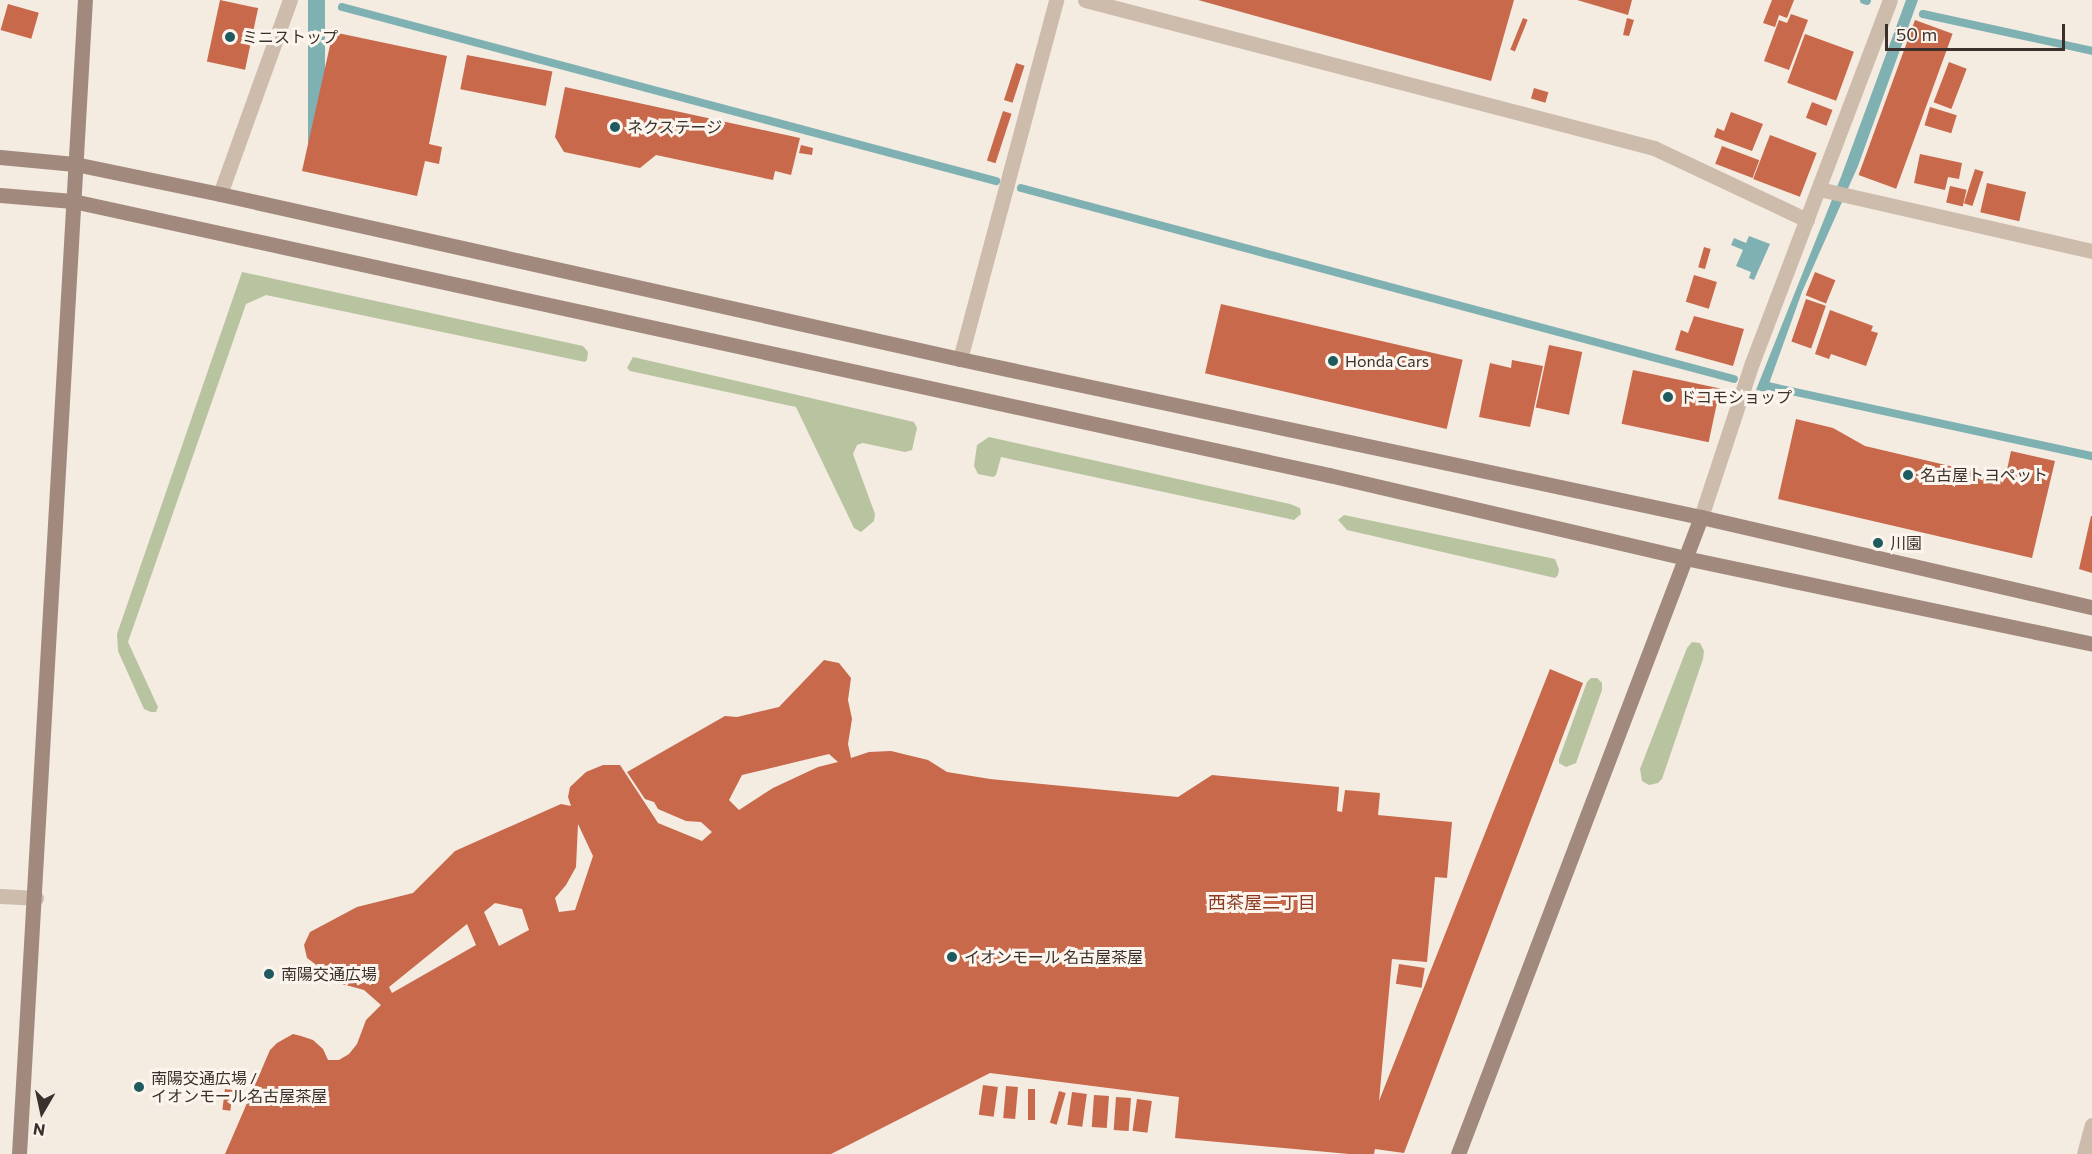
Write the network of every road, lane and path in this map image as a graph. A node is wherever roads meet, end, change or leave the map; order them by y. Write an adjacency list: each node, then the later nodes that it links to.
1 (85, 0): 7 (street)
2 (290, 0): 9 (street)
3 (1056, 0): 14 (street)
4 (1085, 0): 12 (street)
5 (1890, 0): 8 (street)
6 (0, 157): 7 (street)
7 (75, 164): 9 (street); 11 (street)
8 (1825, 191): 12 (street); 13 (street)
9 (220, 194): 14 (street)
10 (0, 195): 11 (street)
11 (73, 201): 16 (street); 20 (street)
12 (1807, 220): 15 (street)
13 (2092, 251)
14 (960, 359): 15 (street)
15 (1701, 517): 16 (street); 17 (street)
16 (1685, 558): 18 (street); 23 (street)
17 (2092, 607)
18 (2092, 644)
19 (0, 896): 20 (street)
20 (36, 898): 22 (street)
21 (2092, 1125): 24 (street)
22 (19, 1154)
23 (1458, 1154)
24 (2084, 1154)

